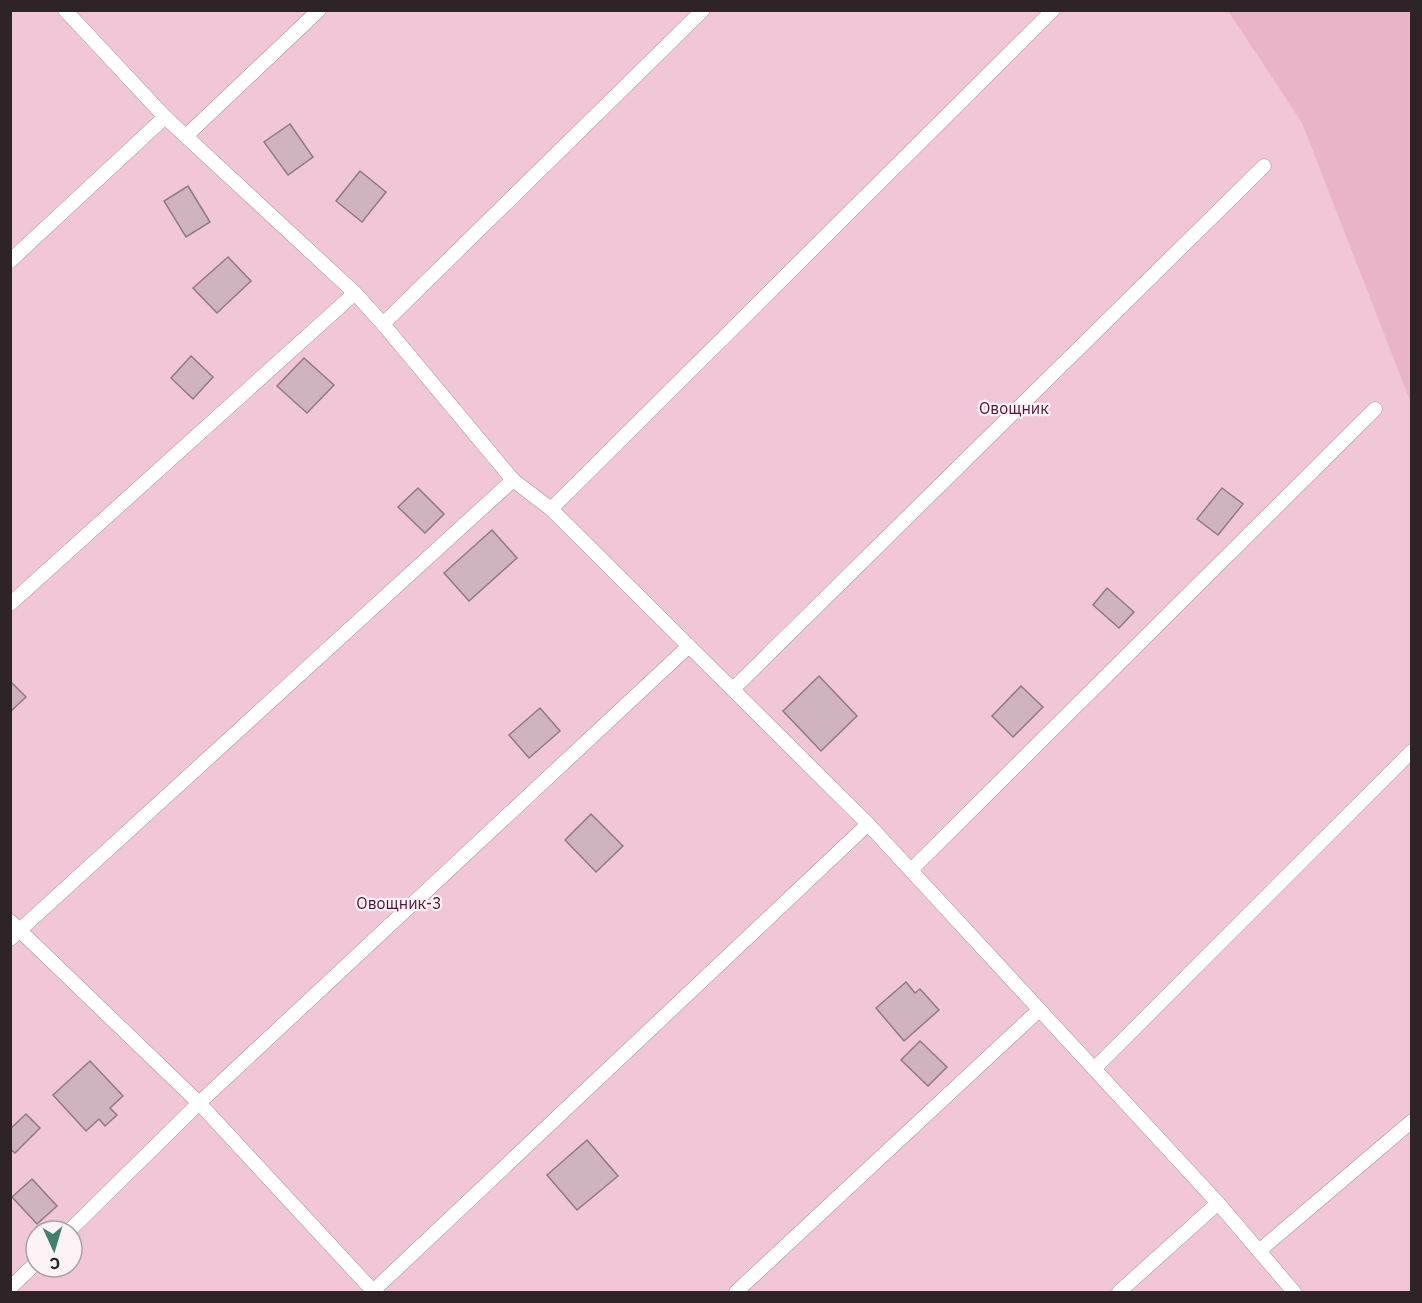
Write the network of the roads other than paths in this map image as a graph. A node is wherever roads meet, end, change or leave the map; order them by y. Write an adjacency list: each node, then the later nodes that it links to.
1 (65, 10): 5 (lane)
2 (319, 10): 6 (lane)
3 (703, 10): 10 (lane)
4 (1053, 10): 13 (lane)
5 (165, 117): 6 (lane); 8 (lane)
6 (186, 136): 9 (lane)
7 (1264, 166): 16 (lane)
8 (10, 261)
9 (355, 293): 10 (lane); 14 (lane)
10 (382, 324): 12 (lane)
11 (1375, 409): 19 (lane)
12 (513, 480): 13 (lane); 20 (lane)
13 (551, 509): 15 (lane)
14 (10, 604)
15 (689, 646): 16 (lane); 23 (lane)
16 (733, 689): 18 (lane)
17 (1412, 752): 22 (lane)
18 (868, 824): 19 (lane); 30 (lane)
19 (911, 870): 21 (lane)
20 (14, 931): 23 (lane)
21 (1039, 1010): 22 (lane); 31 (lane)
22 (1094, 1069): 25 (lane)
23 (199, 1103): 26 (lane); 30 (lane)
24 (1412, 1121): 27 (lane)
25 (1218, 1203): 27 (lane); 32 (lane)
26 (81, 1219)
27 (1259, 1251): 33 (lane)
28 (24, 1275): 29 (lane)
29 (10, 1288)
30 (373, 1292)
31 (736, 1293)
32 (1119, 1293)
33 (1294, 1293)

